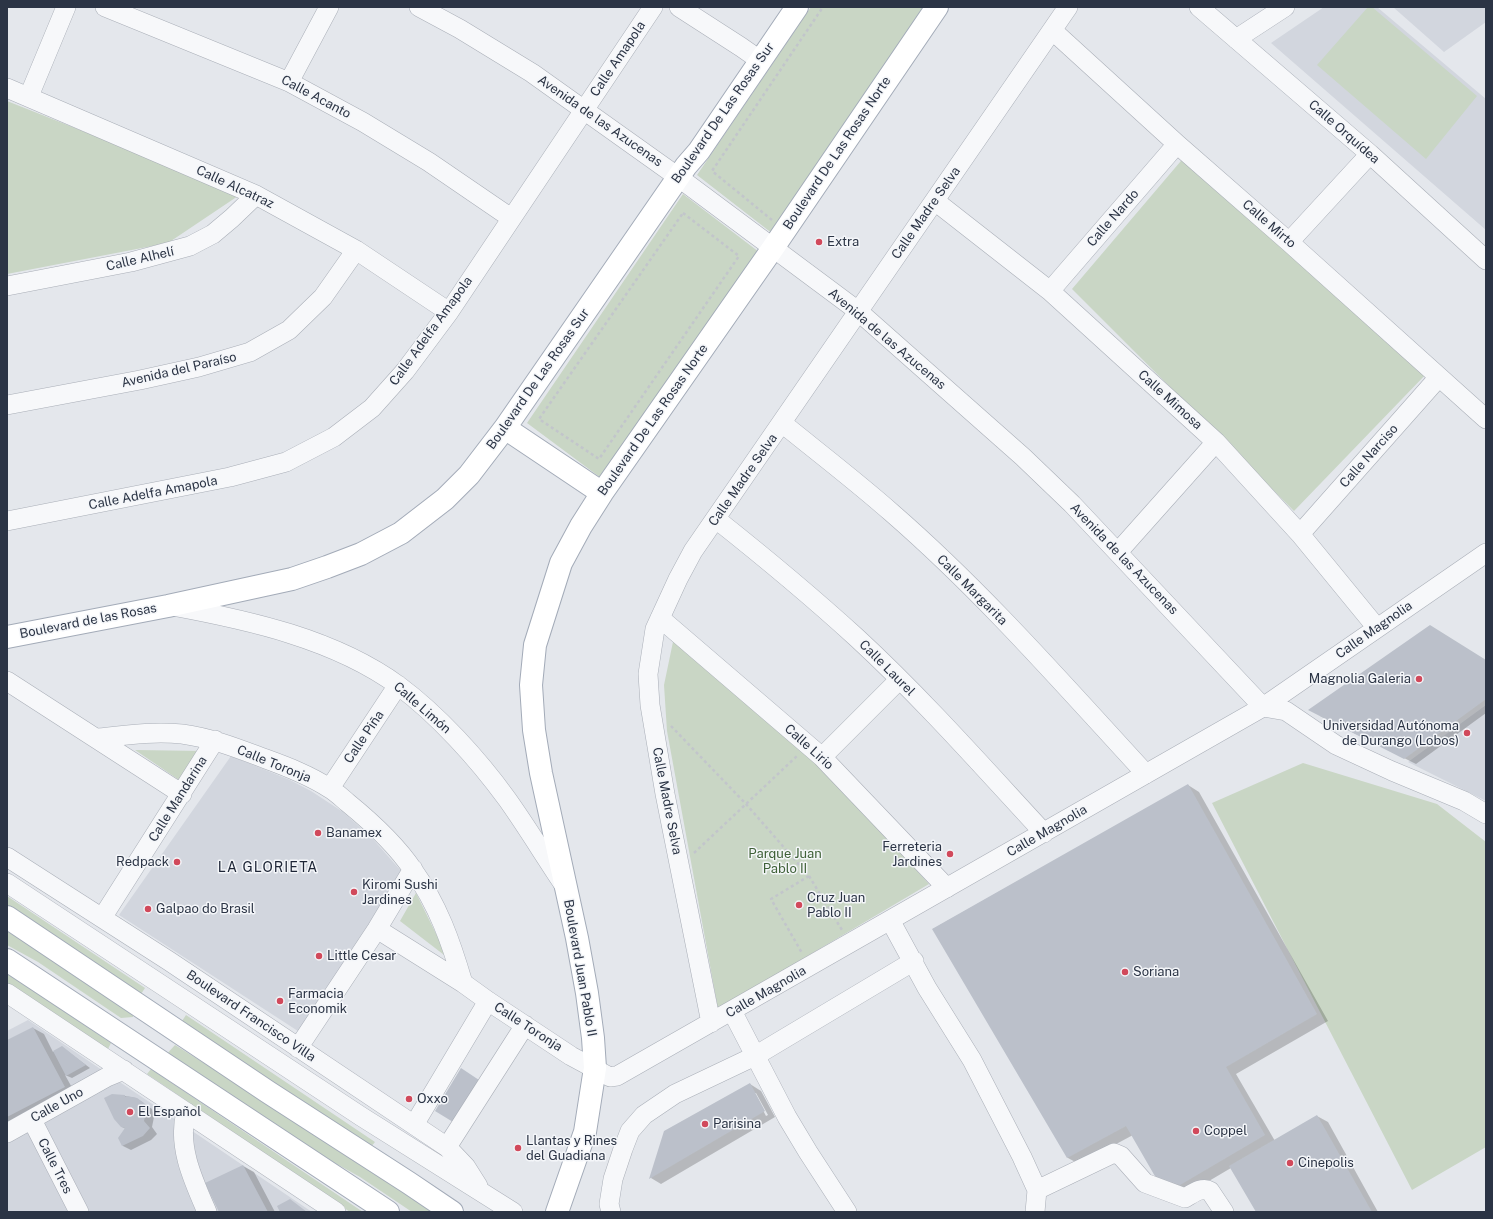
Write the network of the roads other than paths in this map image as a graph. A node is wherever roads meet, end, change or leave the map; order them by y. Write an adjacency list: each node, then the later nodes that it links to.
1 (66, 7): 17 (street)
2 (105, 7): 15 (street, Calle Acanto)
3 (329, 7): 15 (street)
4 (419, 7): 18 (street, Avenida de las Azucenas)
5 (653, 7): 18 (street, Calle Amapola)
6 (679, 7): 14 (street)
7 (797, 7): 14 (main road, Boulevard De Las Rosas Sur)
8 (937, 7): 26 (main road, Boulevard De Las Rosas Norte)
9 (1068, 7): 12 (street, Calle Madre Selva)
10 (1200, 7): 13 (street, Calle Orquídea)
11 (1285, 7): 13 (street)
12 (1052, 30): 19 (street, Calle Mirto); 23 (street, Calle Madre Selva)
13 (1236, 40): 20 (street, Calle Orquídea)
14 (761, 61): 21 (main road, Boulevard De Las Rosas Sur)
15 (289, 82): 24 (street, Calle Acanto)
16 (7, 88): 17 (street, Calle Alcatraz)
17 (29, 96): 22 (street, Calle Alcatraz)
18 (584, 110): 21 (street, Avenida de las Azucenas); 24 (street, Calle Adelfa Amapola)
19 (1177, 144): 25 (street, Calle Mirto); 30 (street, Calle Nardo)
20 (1370, 154): 25 (street); 28 (street, Calle Orquídea)
21 (678, 177): 26 (street, Avenida de las Azucenas); 37 (main road, Boulevard De Las Rosas Sur)
22 (256, 195): 27 (street, Calle Alcatraz); 29 (street, Calle Alhelí)
23 (935, 201): 30 (street, Calle Mimosa); 31 (street, Calle Madre Selva)
24 (511, 218): 32 (street, Calle Adelfa Amapola)
25 (1289, 242): 33 (street, Calle Mirto)
26 (773, 248): 31 (street, Avenida de las Azucenas); 39 (main road, Boulevard De Las Rosas Norte)
27 (356, 250): 32 (street, Calle Alcatraz); 34 (street, Avenida del Paraíso)
28 (1486, 260)
29 (7, 286)
30 (1050, 291): 38 (street, Calle Mimosa)
31 (858, 311): 36 (street, Calle Madre Selva); 43 (street, Avenida de las Azucenas)
32 (449, 312): 41 (street, Calle Adelfa Amapola)
33 (1439, 377): 35 (street, Calle Mirto); 42 (street, Calle Narciso)
34 (7, 405)
35 (1486, 419)
36 (782, 423): 40 (street, Calle Madre Selva); 56 (street, Calle Margarita)
37 (505, 428): 39 (main road); 45 (main road, Boulevard De Las Rosas Sur)
38 (1216, 442): 42 (street, Calle Mimosa); 43 (street)
39 (602, 493): 64 (main road, Boulevard De Las Rosas Norte)
40 (716, 519): 46 (street, Calle Madre Selva); 49 (street, Calle Laurel)
41 (7, 522)
42 (1300, 534): 47 (street, Calle Mimosa)
43 (1118, 552): 52 (street, Avenida de las Azucenas)
44 (1486, 553): 47 (street, Calle Magnolia)
45 (168, 606): 48 (main road, Boulevard de las Rosas); 51 (street, Calle Limón)
46 (660, 618): 55 (street, Calle Lirio); 80 (street, Calle Madre Selva)
47 (1377, 628): 52 (street, Calle Magnolia)
48 (7, 637)
49 (899, 680): 55 (street); 60 (street, Calle Laurel)
50 (7, 681): 53 (street)
51 (398, 685): 57 (street, Calle Piña); 64 (street, Calle Limón)
52 (1263, 707): 56 (street, Calle Magnolia); 59 (street)
53 (98, 738): 54 (street, Calle Toronja); 58 (street)
54 (215, 740): 57 (street, Calle Toronja); 58 (street, Calle Mandarina)
55 (822, 757): 65 (street, Calle Lirio)
56 (1146, 774): 60 (street, Calle Magnolia)
57 (330, 788): 62 (street, Calle Toronja)
58 (182, 794): 67 (street, Calle Mandarina)
59 (1486, 814)
60 (1044, 833): 65 (street, Calle Magnolia)
61 (7, 858): 67 (street, Boulevard Francisco Villa)
62 (413, 869): 69 (street); 74 (street, Calle Toronja)
63 (7, 883): 75 (street, Boulevard Francisco Villa)
64 (565, 886): 84 (main road, Boulevard Juan Pablo II)
65 (947, 888): 68 (street, Calle Magnolia)
66 (7, 917): 99 (main road)
67 (102, 918): 71 (street, Boulevard Francisco Villa)
68 (890, 920): 72 (street); 79 (street, Calle Magnolia)
69 (377, 929): 74 (street, Calle Toronja); 82 (street)
70 (7, 960): 98 (main road)
71 (169, 961): 73 (street, Boulevard Francisco Villa); 75 (street)
72 (914, 961): 83 (street); 93 (street)
73 (193, 977): 77 (street); 82 (street, Boulevard Francisco Villa)
74 (463, 982): 78 (street, Calle Toronja)
75 (160, 984): 77 (street, Boulevard Francisco Villa)
76 (7, 993): 85 (street)
77 (178, 996): 88 (street, Boulevard Francisco Villa)
78 (488, 1001): 81 (street, Calle Toronja); 90 (street)
79 (732, 1011): 80 (street, Calle Magnolia); 83 (street)
80 (711, 1023): 84 (street, Calle Magnolia)
81 (525, 1025): 84 (street, Calle Toronja); 92 (street)
82 (298, 1048): 87 (street, Boulevard Francisco Villa)
83 (755, 1056): 102 (street); 103 (street)
84 (594, 1068): 101 (main road, Boulevard Juan Pablo II)
85 (115, 1070): 86 (street); 89 (street, Calle Uno)
86 (186, 1112): 96 (street); 97 (street)
87 (396, 1113): 88 (street); 90 (street, Boulevard Francisco Villa)
88 (362, 1118): 94 (street, Boulevard Francisco Villa)
89 (32, 1120): 91 (street, Calle Uno); 95 (street, Calle Tres)
90 (414, 1125): 92 (street, Boulevard Francisco Villa)
91 (7, 1133)
92 (447, 1147): 94 (street, Boulevard Francisco Villa)
93 (1037, 1190): 104 (street); 105 (street)
94 (480, 1191): 100 (street, Boulevard Francisco Villa)
95 (79, 1212)
96 (206, 1212)
97 (336, 1212)
98 (388, 1212)
99 (452, 1212)
100 (514, 1212)
101 (557, 1212)
102 (611, 1212)
103 (847, 1212)
104 (1035, 1212)
105 (1224, 1212)

